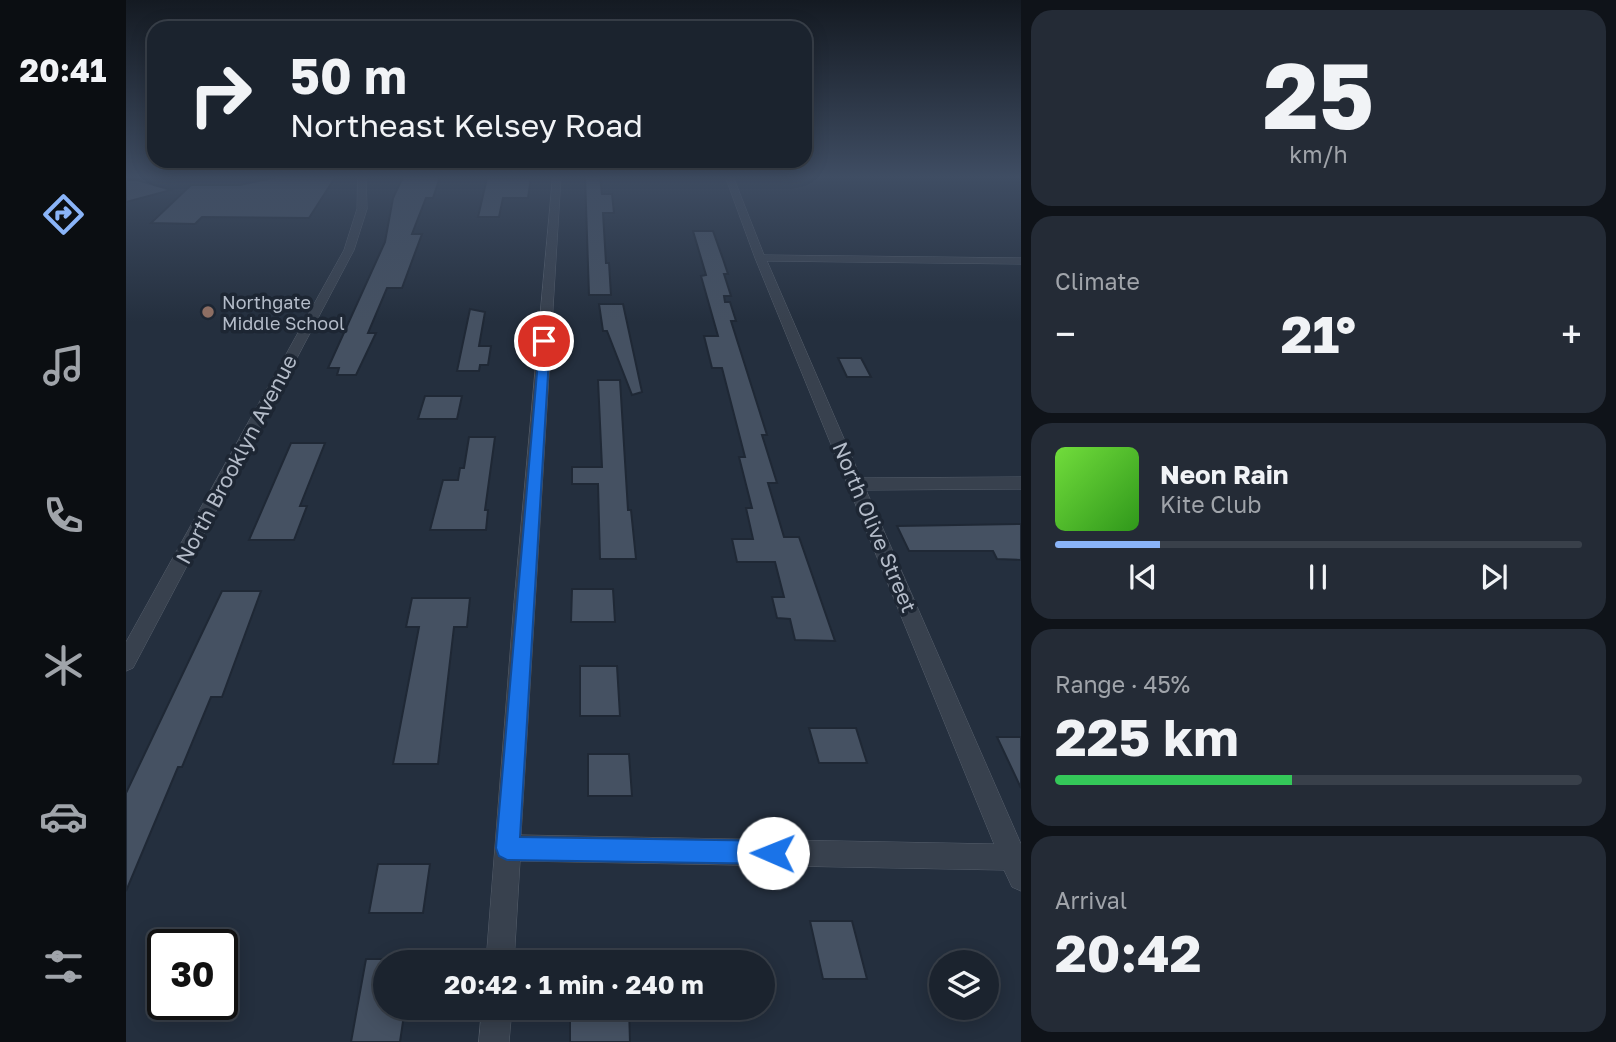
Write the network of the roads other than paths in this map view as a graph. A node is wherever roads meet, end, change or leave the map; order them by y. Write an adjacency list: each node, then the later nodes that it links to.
1 (357, 225): 8 (street, North Brooklyn Avenue)
2 (553, 225): 9 (street)
3 (747, 225): 4 (street, North Olive Street)
4 (760, 258): 5 (street); 7 (street, North Olive Street)
5 (1021, 261)
6 (1021, 483): 7 (street)
7 (857, 484): 10 (street, North Olive Street)
8 (126, 662)
9 (507, 848): 10 (street); 11 (street)
10 (1018, 864)
11 (501, 950)
12 (496, 1020): 13 (street)
13 (494, 1042)

